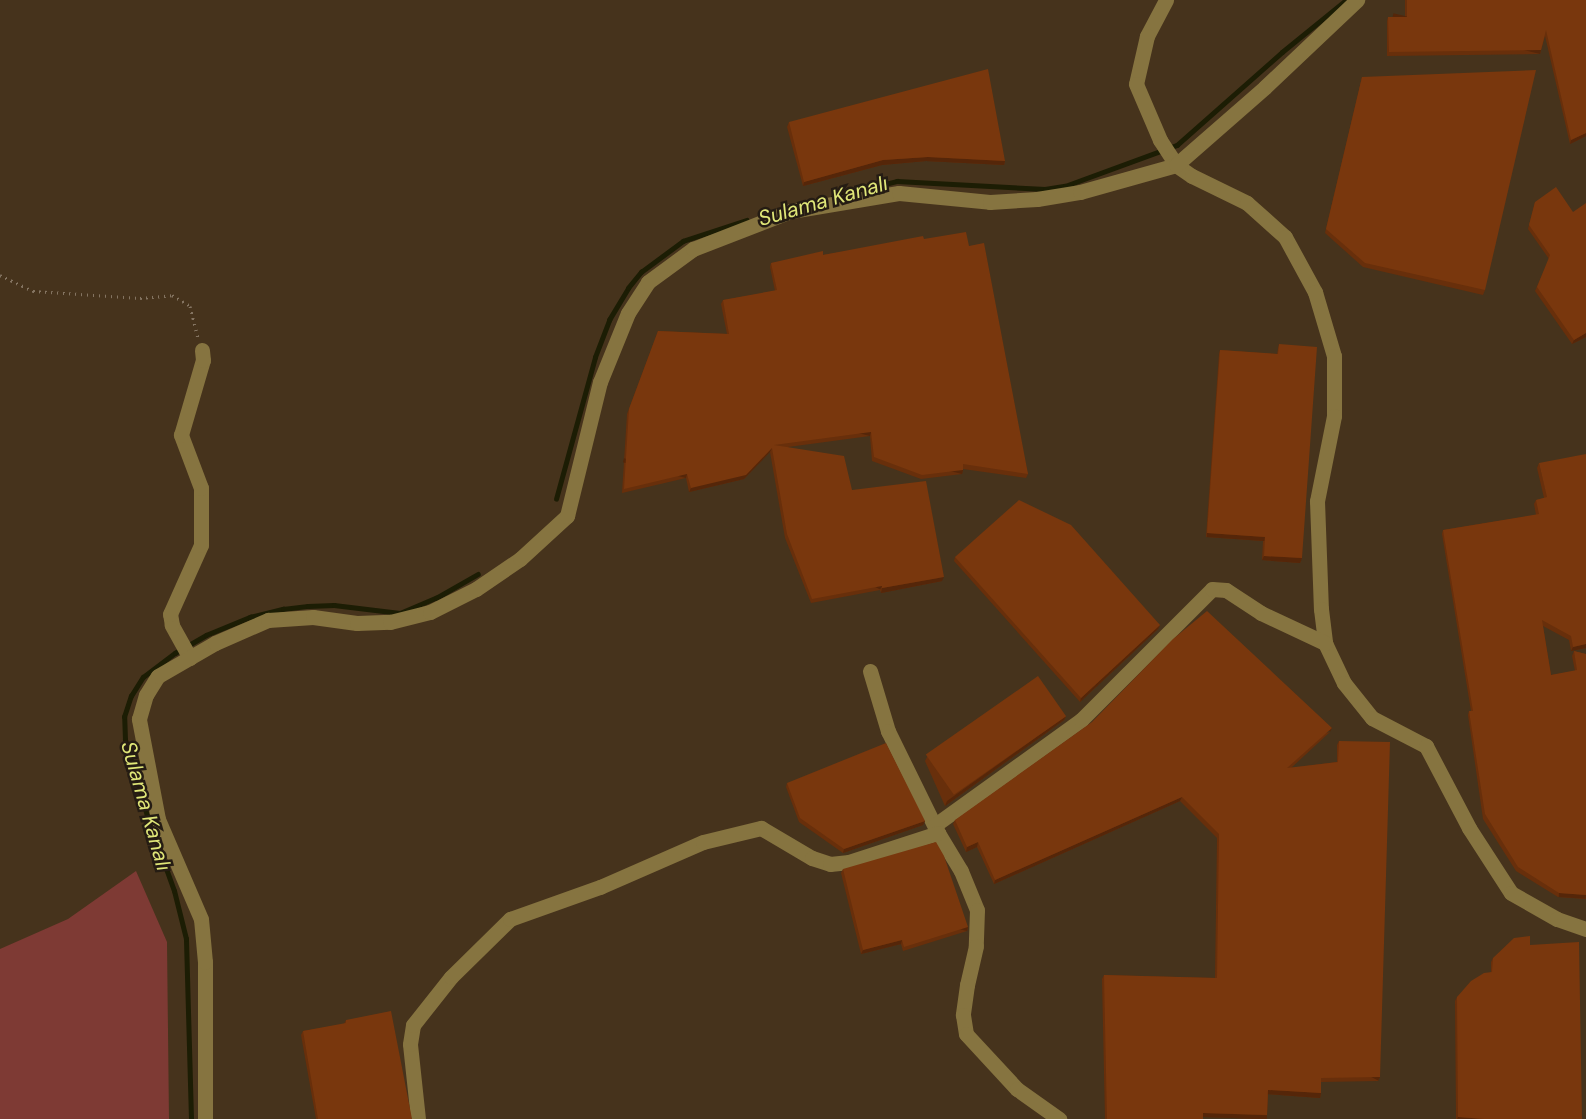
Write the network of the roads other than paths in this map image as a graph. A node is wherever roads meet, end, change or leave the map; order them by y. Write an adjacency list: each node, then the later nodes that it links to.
1 (1166, 0): 3 (street)
2 (1357, 0): 3 (street)
3 (1176, 165): 5 (street); 6 (street)
4 (202, 350): 6 (street)
5 (1325, 644): 8 (street); 9 (street)
6 (190, 658): 10 (street)
7 (870, 670): 8 (street)
8 (937, 829): 11 (street); 12 (street)
9 (1586, 929)
10 (205, 1119)
11 (418, 1119)
12 (1059, 1119)

